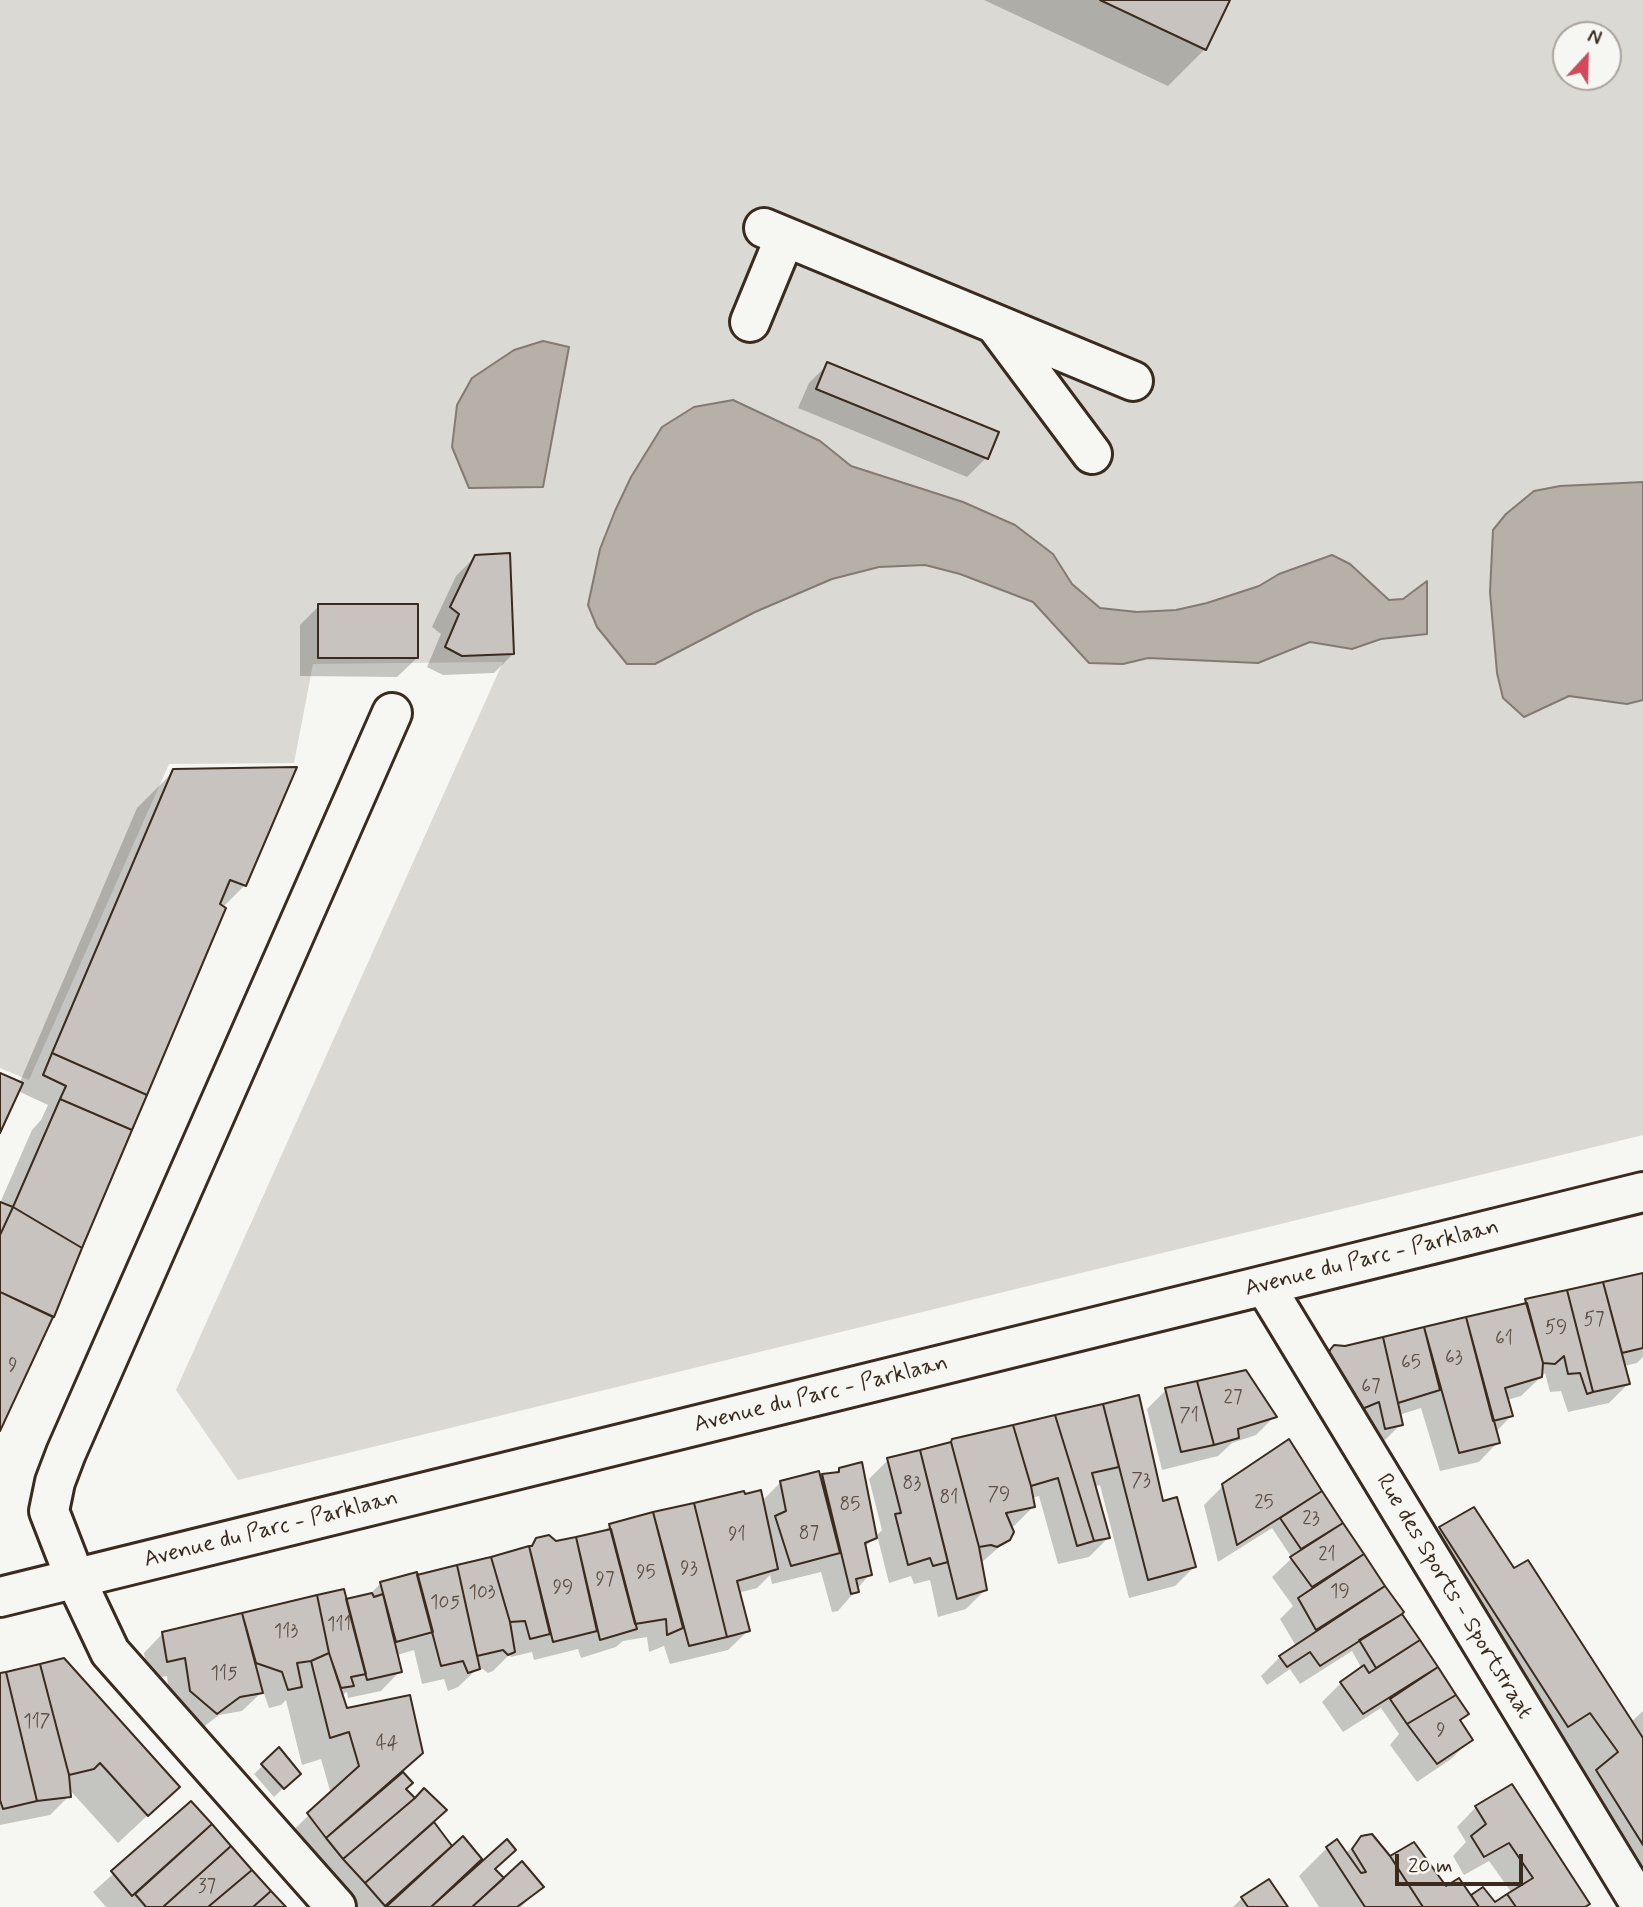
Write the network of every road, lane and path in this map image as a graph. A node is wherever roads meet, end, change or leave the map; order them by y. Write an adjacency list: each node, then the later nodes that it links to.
1 (750, 322): 2 (street)
2 (995, 324): 3 (street); 4 (street)
3 (1133, 382)
4 (1092, 454)
5 (392, 713): 8 (street)
6 (1643, 1192): 7 (street, Avenue du Parc - Parklaan)
7 (1265, 1286): 8 (street, Avenue du Parc - Parklaan); 11 (street, Rue des Sports - Sportstraat)
8 (75, 1578): 9 (street, Avenue du Parc - Parklaan); 10 (street)
9 (0, 1597)
10 (336, 1907)
11 (1642, 1907)

